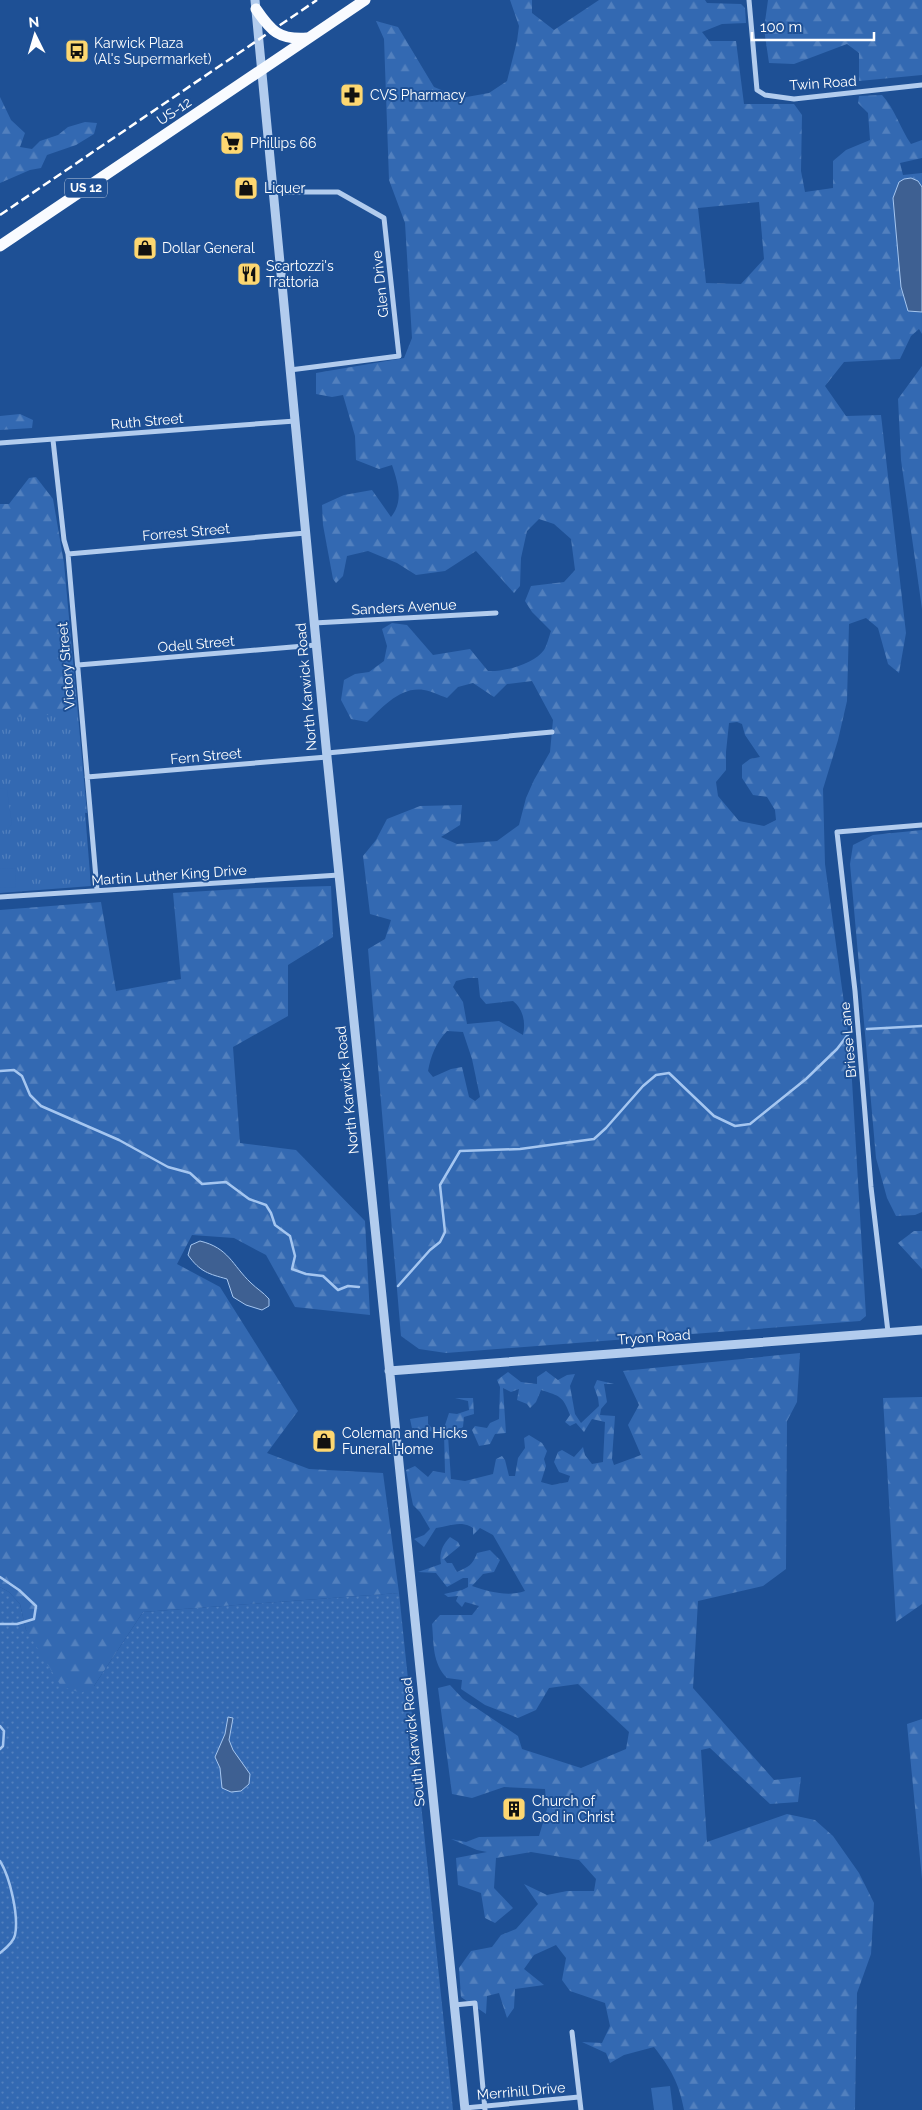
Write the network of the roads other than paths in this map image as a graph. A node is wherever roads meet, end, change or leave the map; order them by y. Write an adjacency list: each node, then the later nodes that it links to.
1 (365, 0): 4 (main road, US-12 / US 12)
2 (749, 0): 6 (street, Twin Road)
3 (256, 4): 4 (main road); 5 (street, North Karwick Road)
4 (309, 38): 5 (main road, US-12 / US 12)
5 (262, 69): 7 (street, North Karwick Road); 8 (main road, US-12 / US 12)
6 (922, 85)
7 (274, 192): 9 (street, North Karwick Road); 9 (street, Glen Drive)
8 (0, 246)
9 (290, 370): 10 (street, North Karwick Road)
10 (295, 421): 11 (street, Ruth Street); 13 (street, North Karwick Road)
11 (53, 440): 12 (street, Ruth Street); 14 (street, Victory Street)
12 (0, 443)
13 (306, 533): 14 (street, Forrest Street); 16 (street, North Karwick Road)
14 (68, 554): 18 (street, Victory Street)
15 (496, 613): 16 (street, Sanders Avenue)
16 (314, 623): 17 (street, North Karwick Road)
17 (316, 645): 18 (street, Odell Street); 20 (street, North Karwick Road)
18 (78, 665): 21 (street, Victory Street)
19 (552, 732): 20 (street, Fern Street)
20 (327, 755): 21 (street, Fern Street); 23 (street, North Karwick Road)
21 (87, 777): 24 (street, Victory Street)
22 (922, 826): 27 (street, Briese Lane)
23 (339, 875): 24 (street, Martin Luther King Drive); 28 (street, North Karwick Road)
24 (96, 890): 25 (street, Martin Luther King Drive)
25 (0, 897)
26 (922, 1330): 27 (street, Tryon Road)
27 (888, 1332): 28 (street, Tryon Road)
28 (389, 1371): 29 (street, South Karwick Road)
29 (454, 2005): 32 (street); 33 (street, South Karwick Road)
30 (572, 2032): 31 (street)
31 (579, 2097): 32 (street, Merrihill Drive); 34 (street)
32 (485, 2108): 33 (street, Merrihill Drive)
33 (465, 2109)
34 (580, 2110)

